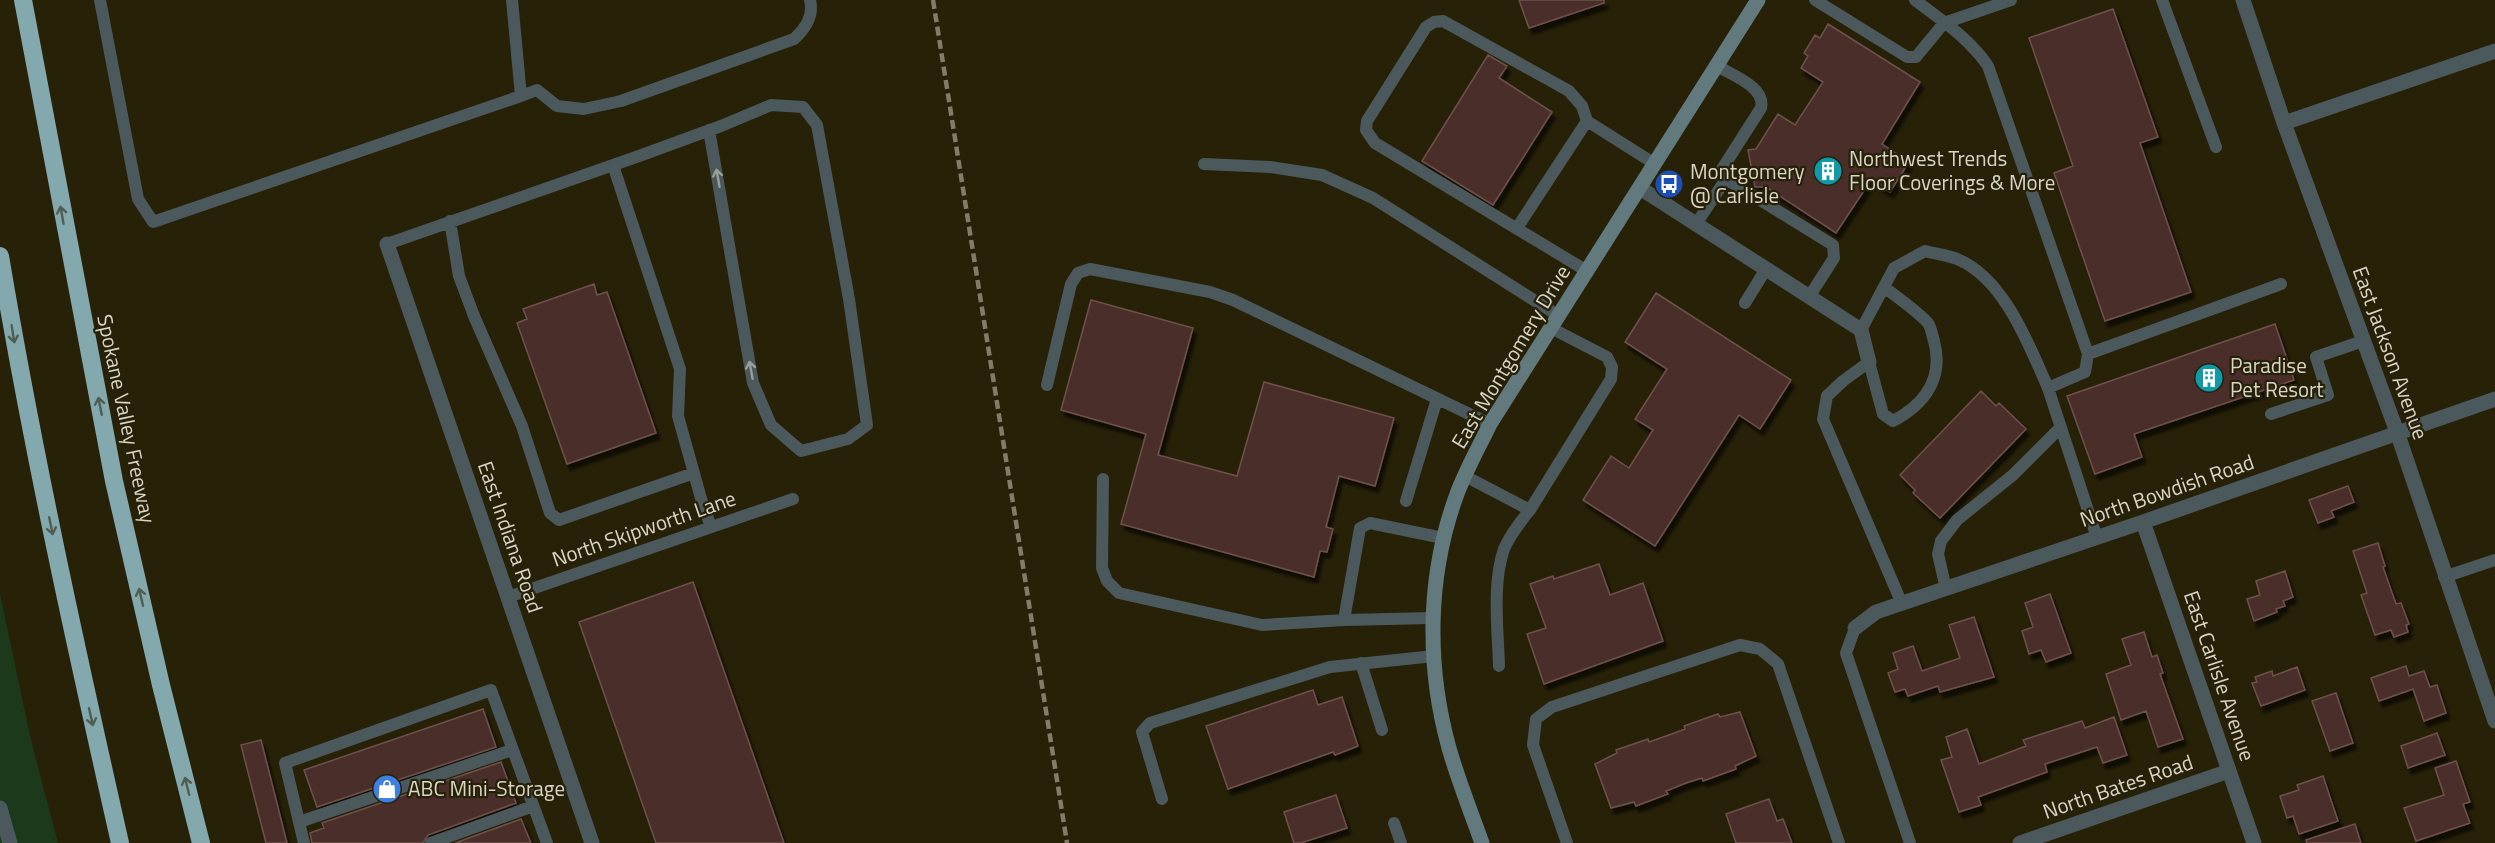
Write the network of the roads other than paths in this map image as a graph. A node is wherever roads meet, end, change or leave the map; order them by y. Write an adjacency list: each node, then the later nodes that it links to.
1 (23, 0): 80 (highway, Spokane Valley Freeway, one-way to 1)
2 (100, 0): 14 (lane)
3 (512, 0): 14 (lane)
4 (810, 0): 14 (lane)
5 (1758, 0): 13 (main road, East Montgomery Drive)
6 (1815, 0): 11 (lane)
7 (1915, 0): 11 (lane)
8 (2010, 0): 11 (lane)
9 (2162, 0): 18 (lane)
10 (2243, 0): 16 (street, East Jackson Avenue)
11 (1944, 23): 38 (lane)
12 (2495, 51): 16 (street)
13 (1717, 66): 20 (main road, East Montgomery Drive); 22 (lane)
14 (521, 96)
15 (1587, 121): 20 (lane); 26 (lane); 26 (lane)
16 (2284, 123): 37 (street, East Jackson Avenue)
17 (709, 130): 17 (lane, one-way to 17); 21 (lane)
18 (2216, 147)
19 (1204, 164): 35 (lane)
20 (1654, 164): 23 (main road, East Montgomery Drive)
21 (613, 165): 24 (lane); 48 (lane)
22 (1726, 179): 25 (lane); 33 (lane)
23 (1640, 188): 25 (street); 30 (main road, East Montgomery Drive)
24 (450, 221): 27 (lane); 48 (lane)
25 (1696, 224): 29 (street)
26 (1517, 228): 30 (lane)
27 (387, 244): 61 (street, East Indiana Road)
28 (0, 256): 79 (highway, one-way to 79)
29 (1766, 269): 33 (street); 34 (lane)
30 (1587, 271): 35 (main road, East Montgomery Drive)
31 (2281, 284): 38 (lane)
32 (1884, 287): 36 (lane); 39 (lane); 41 (lane)
33 (1809, 297): 36 (street)
34 (1744, 303)
35 (1555, 322): 45 (main road, East Montgomery Drive); 53 (lane)
36 (1861, 330): 39 (street)
37 (2363, 341): 44 (lane); 47 (street, East Jackson Avenue)
38 (2088, 354): 41 (lane)
39 (1869, 363): 62 (lane)
40 (1047, 385): 42 (lane)
41 (2048, 388): 46 (lane)
42 (1437, 399): 45 (lane); 52 (lane)
43 (2495, 399): 47 (street, North Bowdish Road)
44 (2271, 414)
45 (1490, 424): 49 (main road, East Montgomery Drive)
46 (2061, 427): 57 (lane); 60 (lane)
47 (2397, 432): 54 (street, North Bowdish Road); 59 (street, East Jackson Avenue)
48 (694, 473): 55 (lane)
49 (1465, 476): 53 (lane); 56 (main road, East Montgomery Drive)
50 (1103, 479): 64 (lane)
51 (793, 499): 55 (lane, North Skipworth Lane)
52 (1406, 501)
53 (1530, 510): 68 (lane)
54 (2143, 522): 57 (street, North Bowdish Road); 72 (street, East Carlisle Avenue)
55 (711, 527): 61 (lane, North Skipworth Lane)
56 (1443, 538): 63 (main road, East Montgomery Drive); 64 (lane)
57 (2097, 538): 60 (street, North Bowdish Road)
58 (2495, 560): 59 (lane)
59 (2444, 577): 69 (street, East Jackson Avenue)
60 (1946, 588): 62 (street, North Bowdish Road)
61 (508, 597): 84 (street, East Indiana Road)
62 (1902, 604): 65 (street, North Bowdish Road)
63 (1433, 618): 64 (lane); 66 (main road, East Montgomery Drive)
64 (1344, 620)
65 (1855, 627): 89 (lane)
66 (1434, 656): 67 (lane); 86 (main road, East Montgomery Drive)
67 (1361, 663): 70 (lane); 73 (lane)
68 (1499, 666)
69 (2495, 721)
70 (1382, 730)
71 (512, 750): 74 (lane); 76 (lane); 76 (lane)
72 (2229, 771): 90 (street, North Bates Road); 91 (street, East Carlisle Avenue)
73 (1162, 799)
74 (533, 806): 82 (lane); 83 (lane)
75 (0, 808): 78 (street)
76 (299, 822): 81 (lane)
77 (1394, 823): 85 (lane)
78 (10, 843)
79 (120, 843)
80 (201, 843)
81 (304, 843)
82 (431, 843)
83 (547, 843)
84 (592, 843)
85 (1401, 843)
86 (1482, 843)
87 (1567, 843): 88 (lane)
88 (1839, 843)
89 (1910, 843)
90 (2020, 843)
91 (2254, 843)

